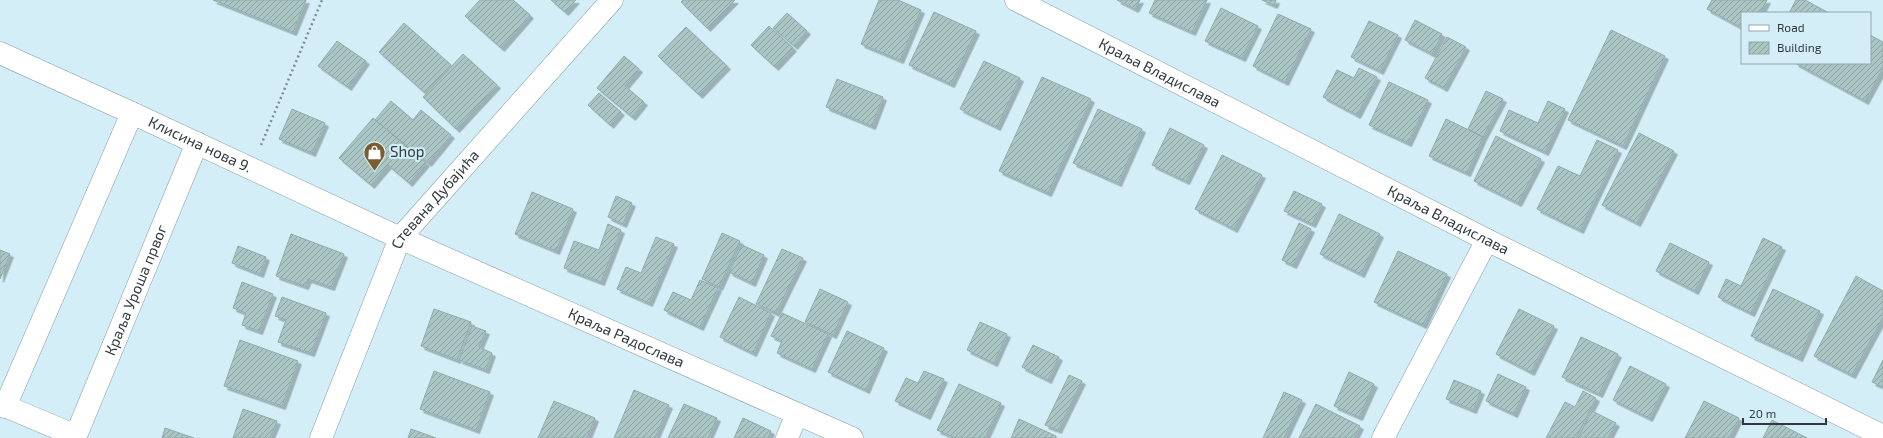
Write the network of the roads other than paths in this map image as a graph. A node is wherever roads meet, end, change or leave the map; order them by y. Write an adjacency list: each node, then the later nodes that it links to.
1 (612, 0): 6 (street, Стевана Дубајића)
2 (1016, 0): 7 (street, Краља Владислава)
3 (0, 53): 4 (street, Клисина нова 9.)
4 (132, 113): 5 (street, Клисина нова 9.); 8 (street)
5 (197, 143): 6 (street, Клисина нова 9.); 11 (street, Краља Уроша првог)
6 (400, 238): 9 (street, Краља Радослава); 12 (street, Стевана Дубајића)
7 (1487, 240): 10 (street, Краља Владислава); 15 (street)
8 (3, 405): 11 (street)
9 (797, 414): 13 (street); 14 (street, Краља Радослава)
10 (1883, 436)
11 (75, 437)
12 (321, 438)
13 (787, 438)
14 (852, 438)
15 (1383, 438)

